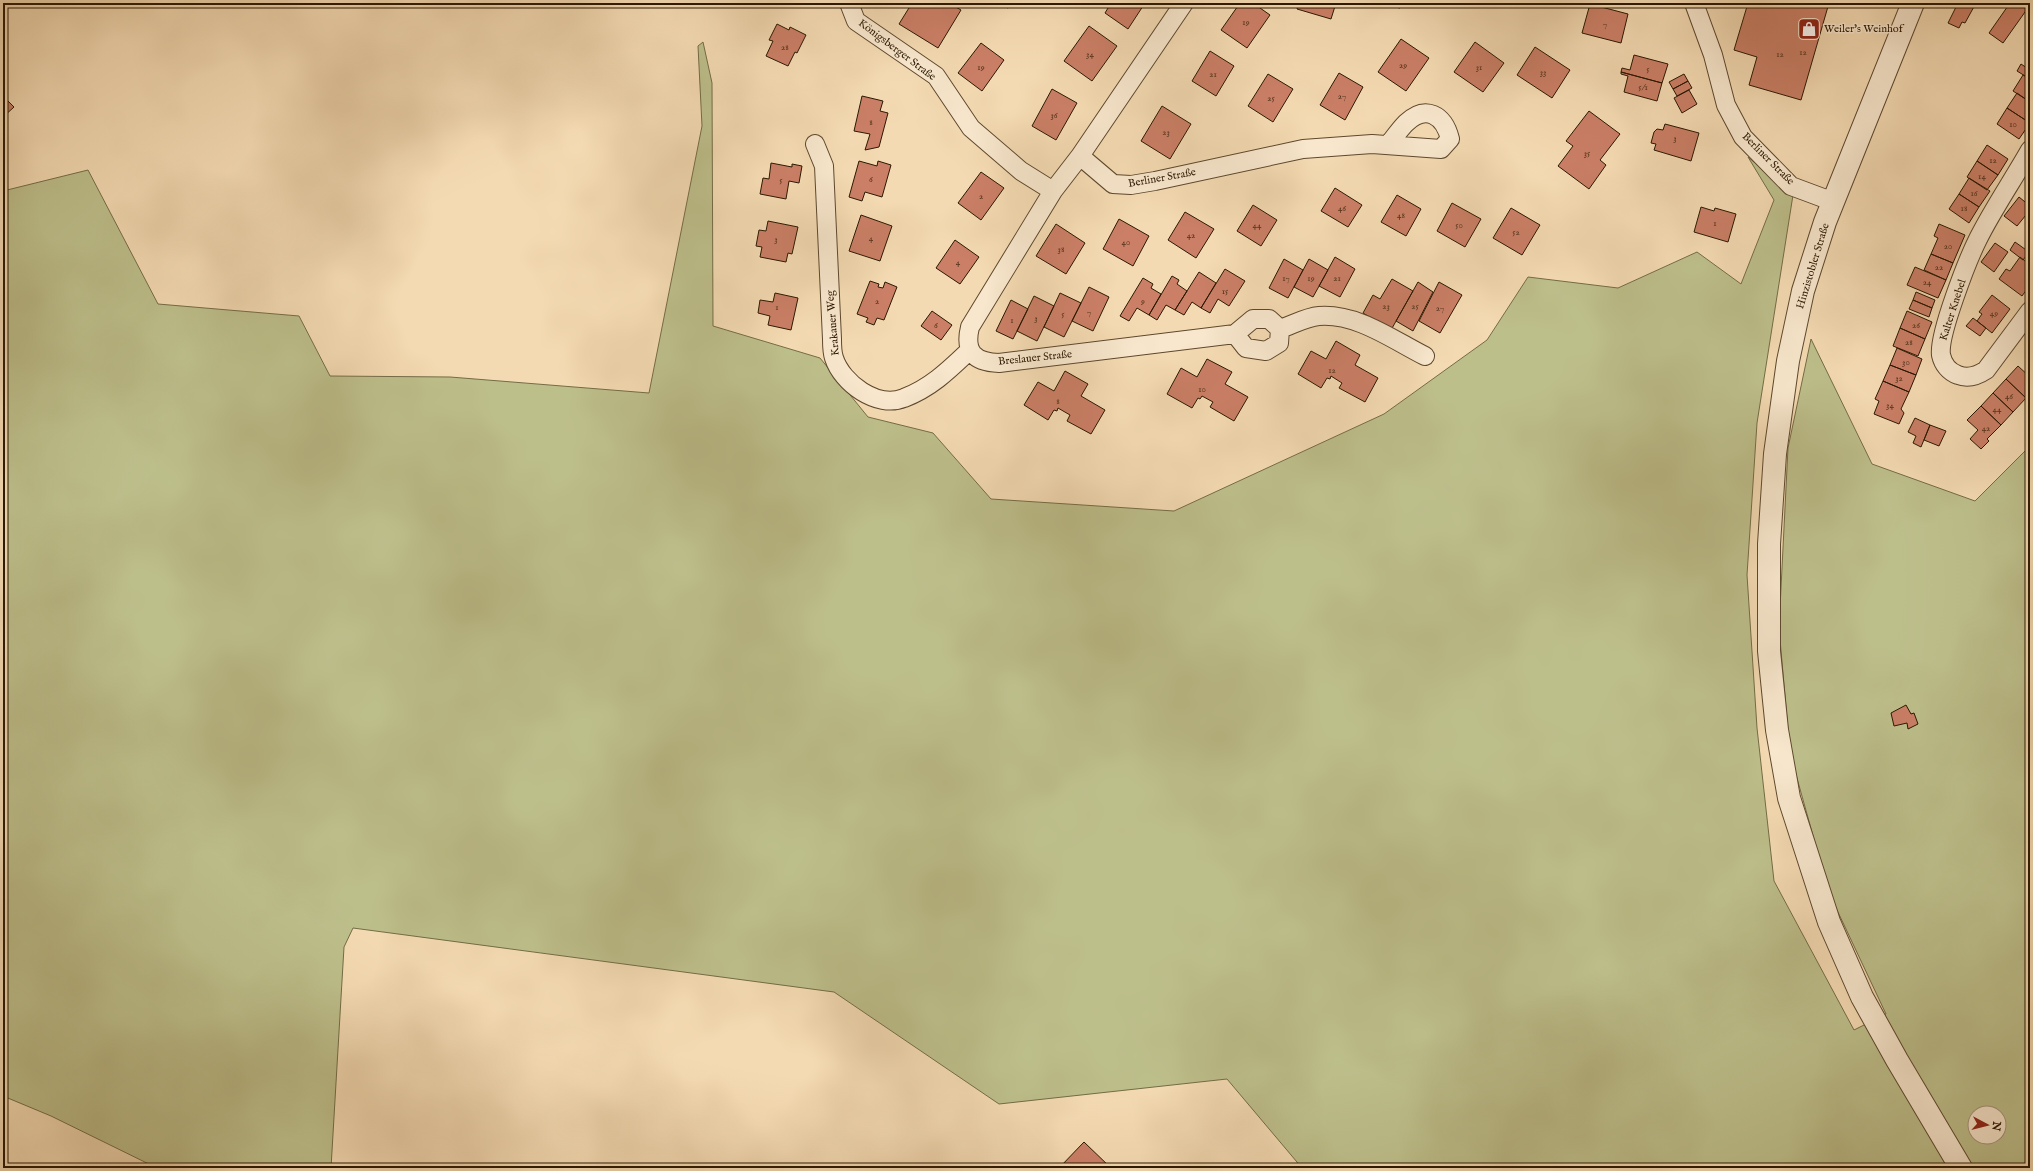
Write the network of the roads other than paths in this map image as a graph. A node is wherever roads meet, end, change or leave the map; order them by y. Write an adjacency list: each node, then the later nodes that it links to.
1 (849, 3): 9 (street, Königsberger Straße)
2 (1184, 3): 8 (street)
3 (1694, 3): 10 (street, Berliner Straße)
4 (1913, 3): 10 (street, Hinzistobler Straße)
5 (815, 144): 14 (street, Krakauer Weg)
6 (1388, 145): 8 (street, Berliner Straße)
7 (2030, 150): 11 (street, Kalter Knebel)
8 (1080, 156): 9 (street)
9 (1053, 191): 14 (street)
10 (1834, 202): 16 (street, Hinzistobler Straße)
11 (2030, 311)
12 (1280, 329): 13 (street); 13 (street); 15 (street)
13 (1235, 334): 14 (street, Breslauer Straße)
14 (970, 350)
15 (1425, 356)
16 (1961, 1168)

